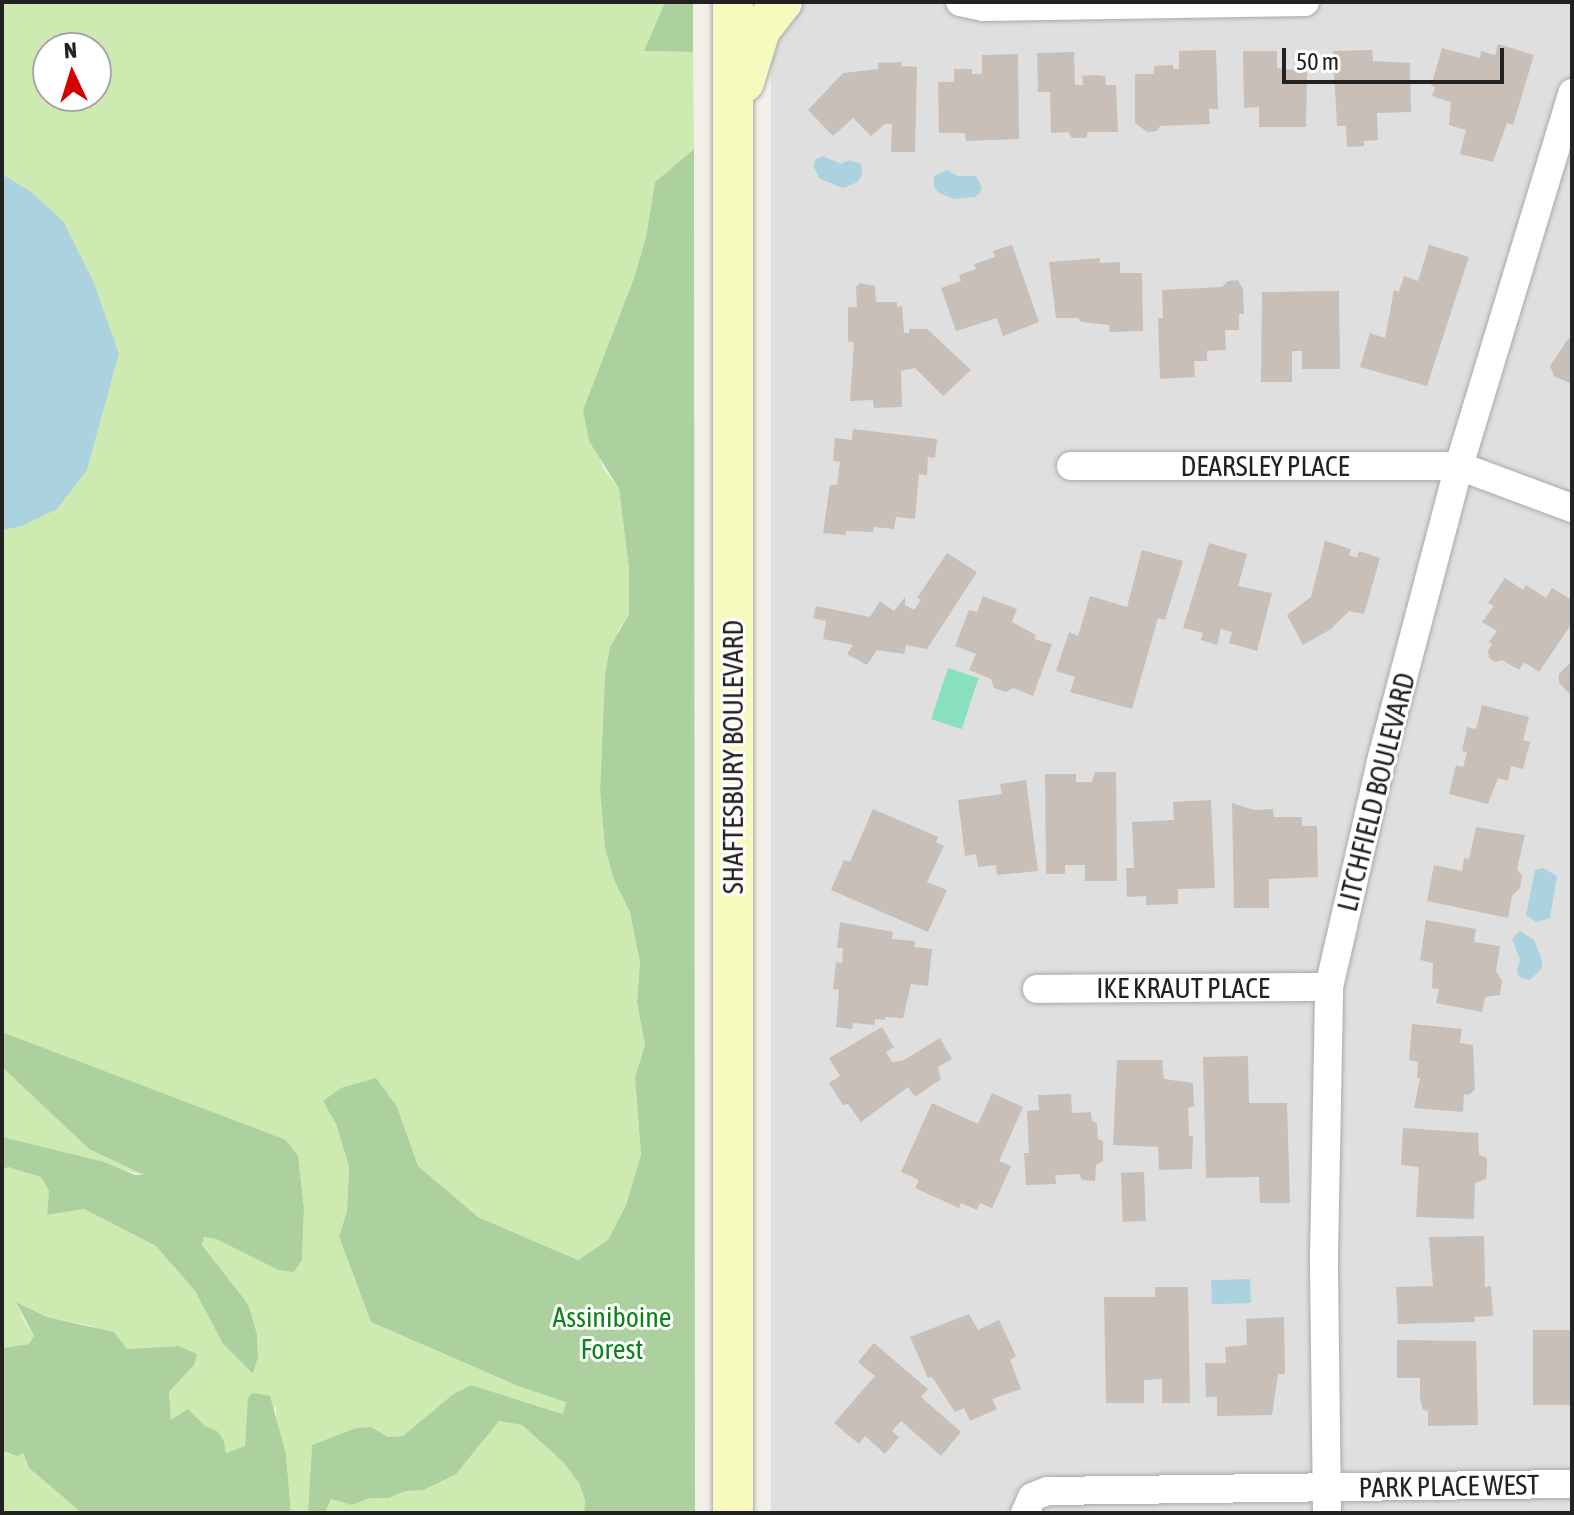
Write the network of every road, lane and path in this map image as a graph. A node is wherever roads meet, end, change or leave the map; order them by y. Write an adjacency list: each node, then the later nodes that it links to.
1 (733, 2): 6 (street, SHAFTESBURY BOULEVARD)
2 (782, 2): 6 (street)
3 (960, 2): 4 (street)
4 (1305, 2)
5 (1572, 93): 8 (street, LITCHFIELD BOULEVARD)
6 (733, 125): 15 (street, SHAFTESBURY BOULEVARD)
7 (1071, 466): 8 (street, DEARSLEY PLACE)
8 (1459, 466): 9 (street); 10 (street, LITCHFIELD BOULEVARD)
9 (1572, 508)
10 (1329, 987): 11 (street, IKE KRAUT PLACE); 14 (street, LITCHFIELD BOULEVARD)
11 (1037, 989)
12 (1572, 1484): 14 (street, PARK PLACE WEST)
13 (1109, 1490): 14 (street, PARK PLACE WEST); 16 (street, PARK PLACE WEST); 17 (street)
14 (1327, 1500)
15 (733, 1513)
16 (1025, 1513)
17 (1089, 1513)

